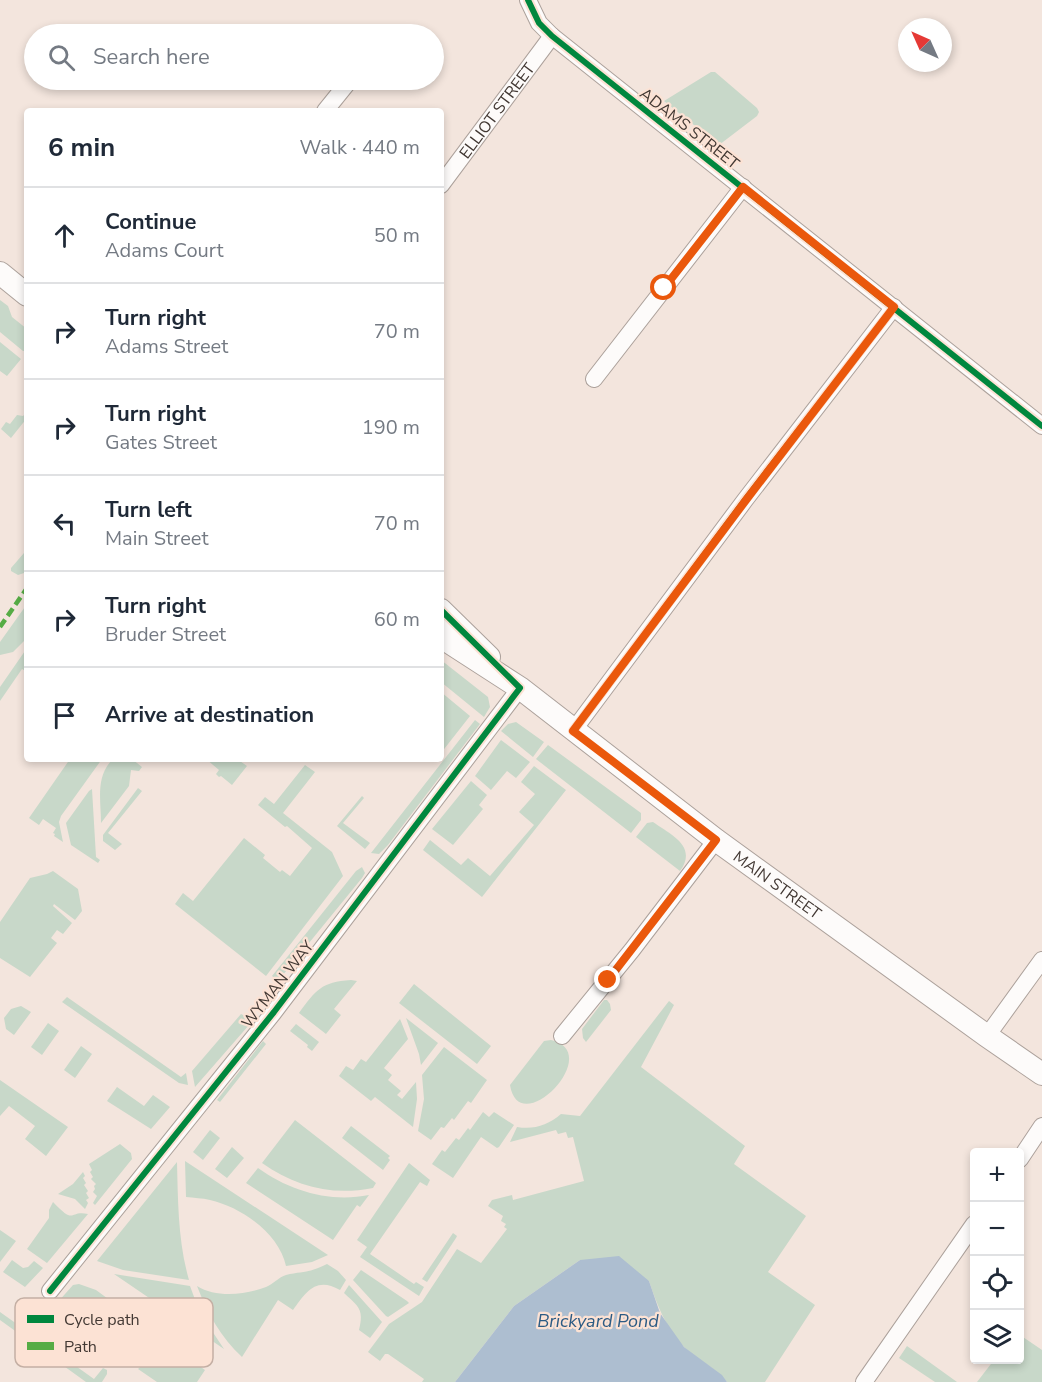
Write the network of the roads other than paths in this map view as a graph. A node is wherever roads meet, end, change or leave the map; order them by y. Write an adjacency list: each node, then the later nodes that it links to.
1 (528, 0): 2 (street, ADAMS STREET)
2 (552, 36): 5 (street, ELLIOT STREET); 6 (street, ADAMS STREET)
3 (342, 90): 4 (street)
4 (327, 108)
5 (444, 181)
6 (743, 187): 9 (street, ADAMS STREET); 10 (street)
7 (0, 273): 8 (main road)
8 (24, 293)
9 (894, 307): 11 (street, ADAMS STREET); 15 (street)
10 (594, 379)
11 (1042, 426)
12 (444, 613): 14 (main road, MAIN STREET)
13 (444, 639): 14 (main road, MAIN STREET)
14 (520, 688): 15 (main road, MAIN STREET); 24 (street, WYMAN WAY)
15 (573, 731): 16 (main road, MAIN STREET)
16 (716, 840): 18 (street); 19 (main road, MAIN STREET)
17 (1042, 960): 19 (street)
18 (562, 1036)
19 (987, 1036): 20 (main road, MAIN STREET)
20 (1042, 1074)
21 (1042, 1126): 22 (street)
22 (1024, 1153)
23 (970, 1231): 25 (street)
24 (50, 1291)
25 (864, 1382)

